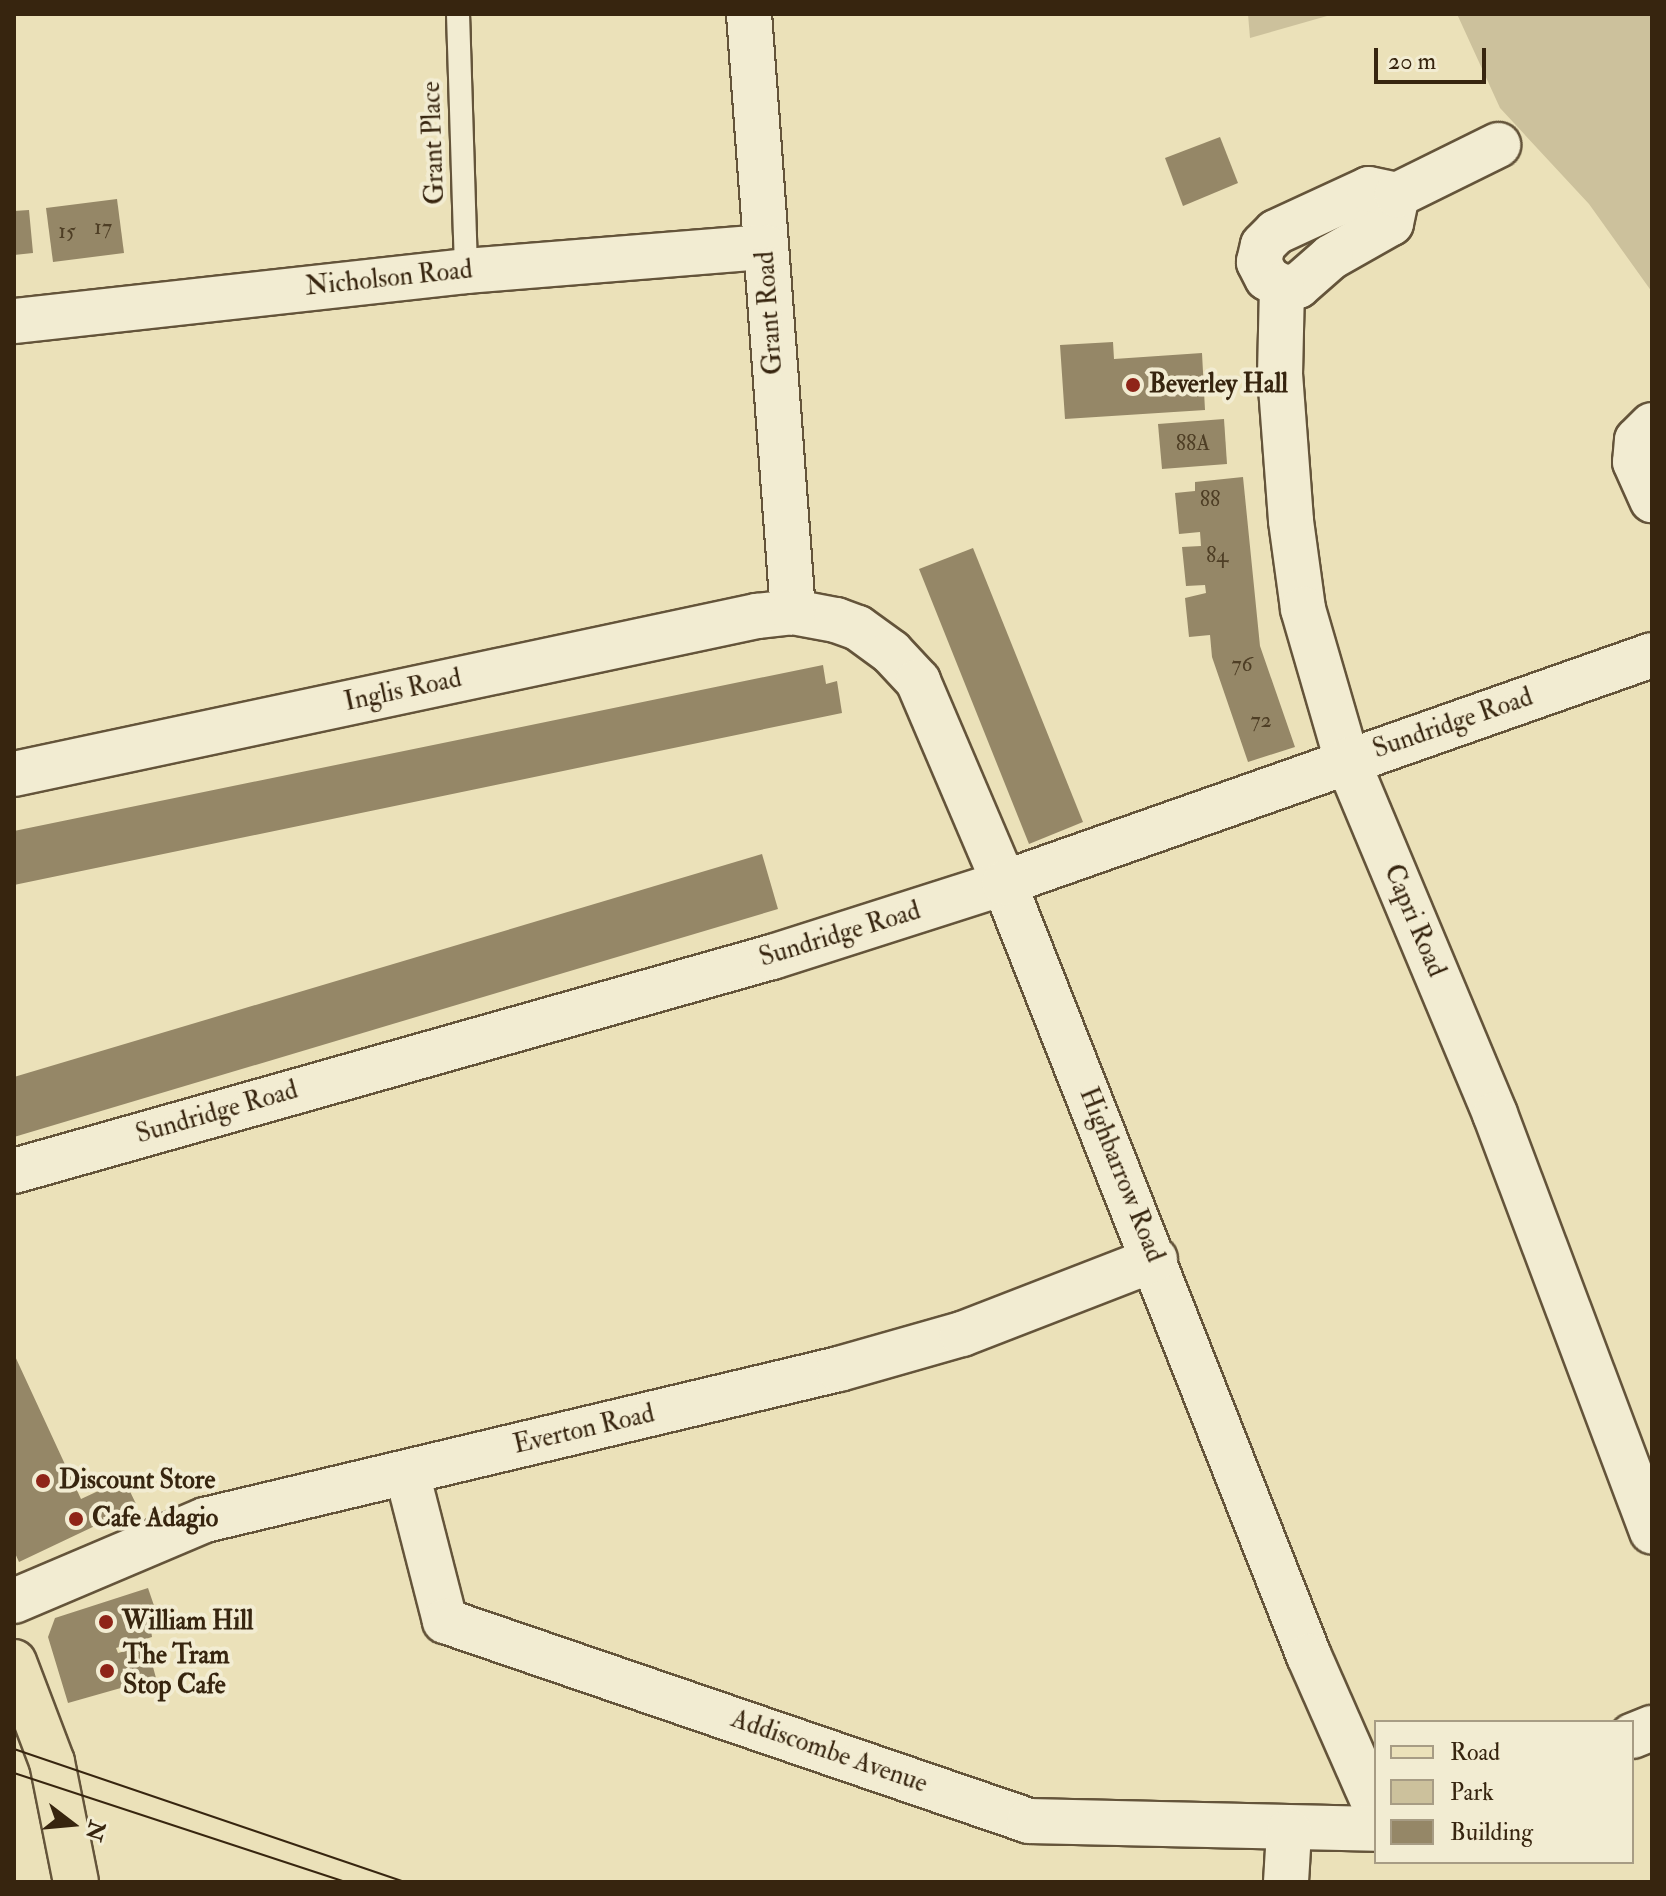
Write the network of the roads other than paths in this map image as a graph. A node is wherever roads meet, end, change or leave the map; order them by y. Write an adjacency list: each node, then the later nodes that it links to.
1 (458, 14): 8 (lane, Grant Place)
2 (749, 14): 6 (street, Grant Road)
3 (1498, 145): 4 (street)
4 (1397, 195): 5 (street); 7 (street)
5 (1311, 216): 7 (street); 9 (street)
6 (765, 247): 8 (street, Nicholson Road); 13 (street, Grant Road)
7 (1331, 257): 9 (street)
8 (466, 271): 10 (street, Nicholson Road)
9 (1282, 287): 15 (street, Capri Road)
10 (14, 321)
11 (1652, 425): 12 (street)
12 (1652, 500)
13 (793, 612): 16 (street, Inglis Road); 17 (street, Highbarrow Road)
14 (1652, 655): 15 (street, Sundridge Road)
15 (1347, 760): 17 (street, Sundridge Road); 21 (street, Capri Road)
16 (14, 774)
17 (1004, 883): 18 (street, Sundridge Road); 19 (street, Highbarrow Road)
18 (14, 1171)
19 (1155, 1259): 20 (street, Everton Road); 24 (street, Highbarrow Road)
20 (407, 1473): 22 (street, Everton Road); 26 (street, Addiscombe Avenue)
21 (1652, 1531)
22 (14, 1601)
23 (14, 1662): 27 (main road)
24 (1374, 1803)
25 (1374, 1829): 26 (street, Addiscombe Avenue)
26 (1289, 1831): 28 (street)
27 (76, 1882)
28 (1286, 1882)

